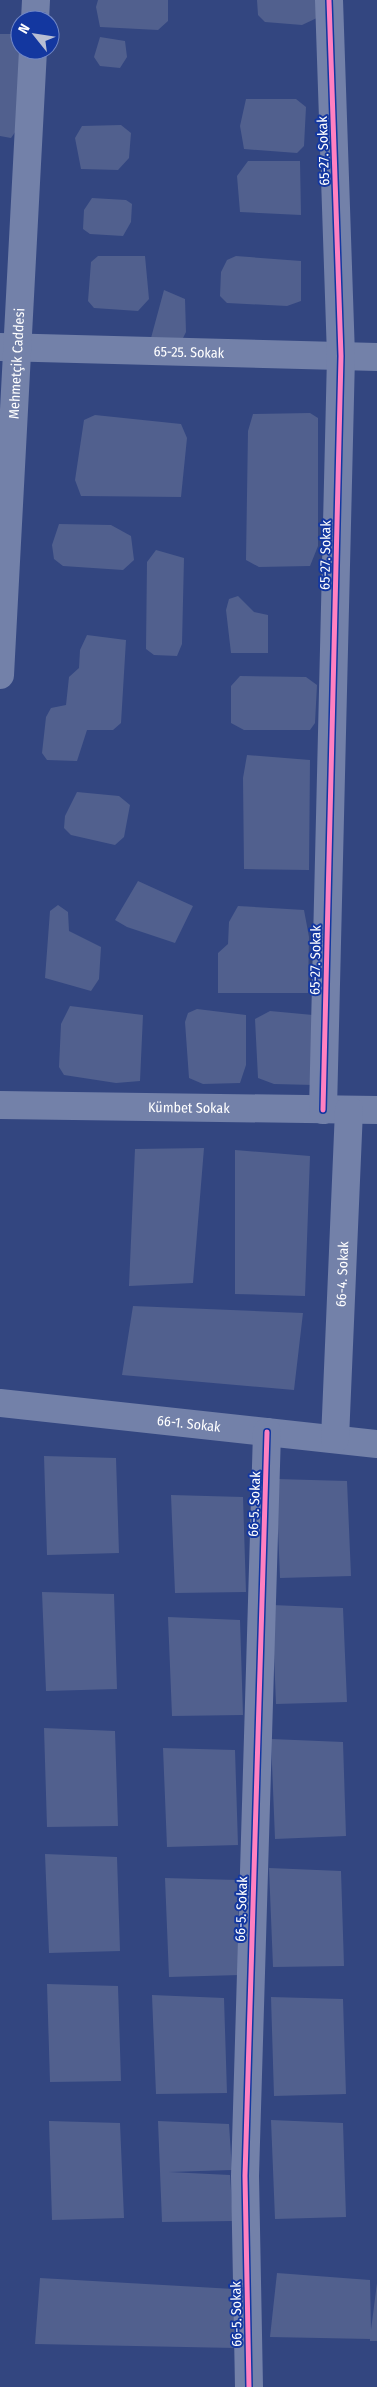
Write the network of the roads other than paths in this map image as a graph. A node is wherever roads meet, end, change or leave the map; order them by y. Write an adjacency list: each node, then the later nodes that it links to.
1 (329, 0): 4 (street, 65-27. Sokak)
2 (32, 60): 3 (street, Mehmetçik Caddesi)
3 (9, 347): 4 (street, 65-25. Sokak); 6 (street, Mehmetçik Caddesi)
4 (341, 356): 5 (street, 65-25. Sokak); 8 (street, 65-27. Sokak)
5 (377, 357)
6 (0, 675)
7 (0, 1105): 8 (street, Kümbet Sokak)
8 (336, 1110): 9 (street, Kümbet Sokak); 12 (street, 66-4. Sokak)
9 (377, 1110)
10 (0, 1403): 11 (street, 66-1. Sokak)
11 (267, 1432): 12 (street, 66-1. Sokak); 14 (street, 66-5. Sokak)
12 (335, 1439): 13 (street, 66-1. Sokak)
13 (377, 1444)
14 (249, 2387)

